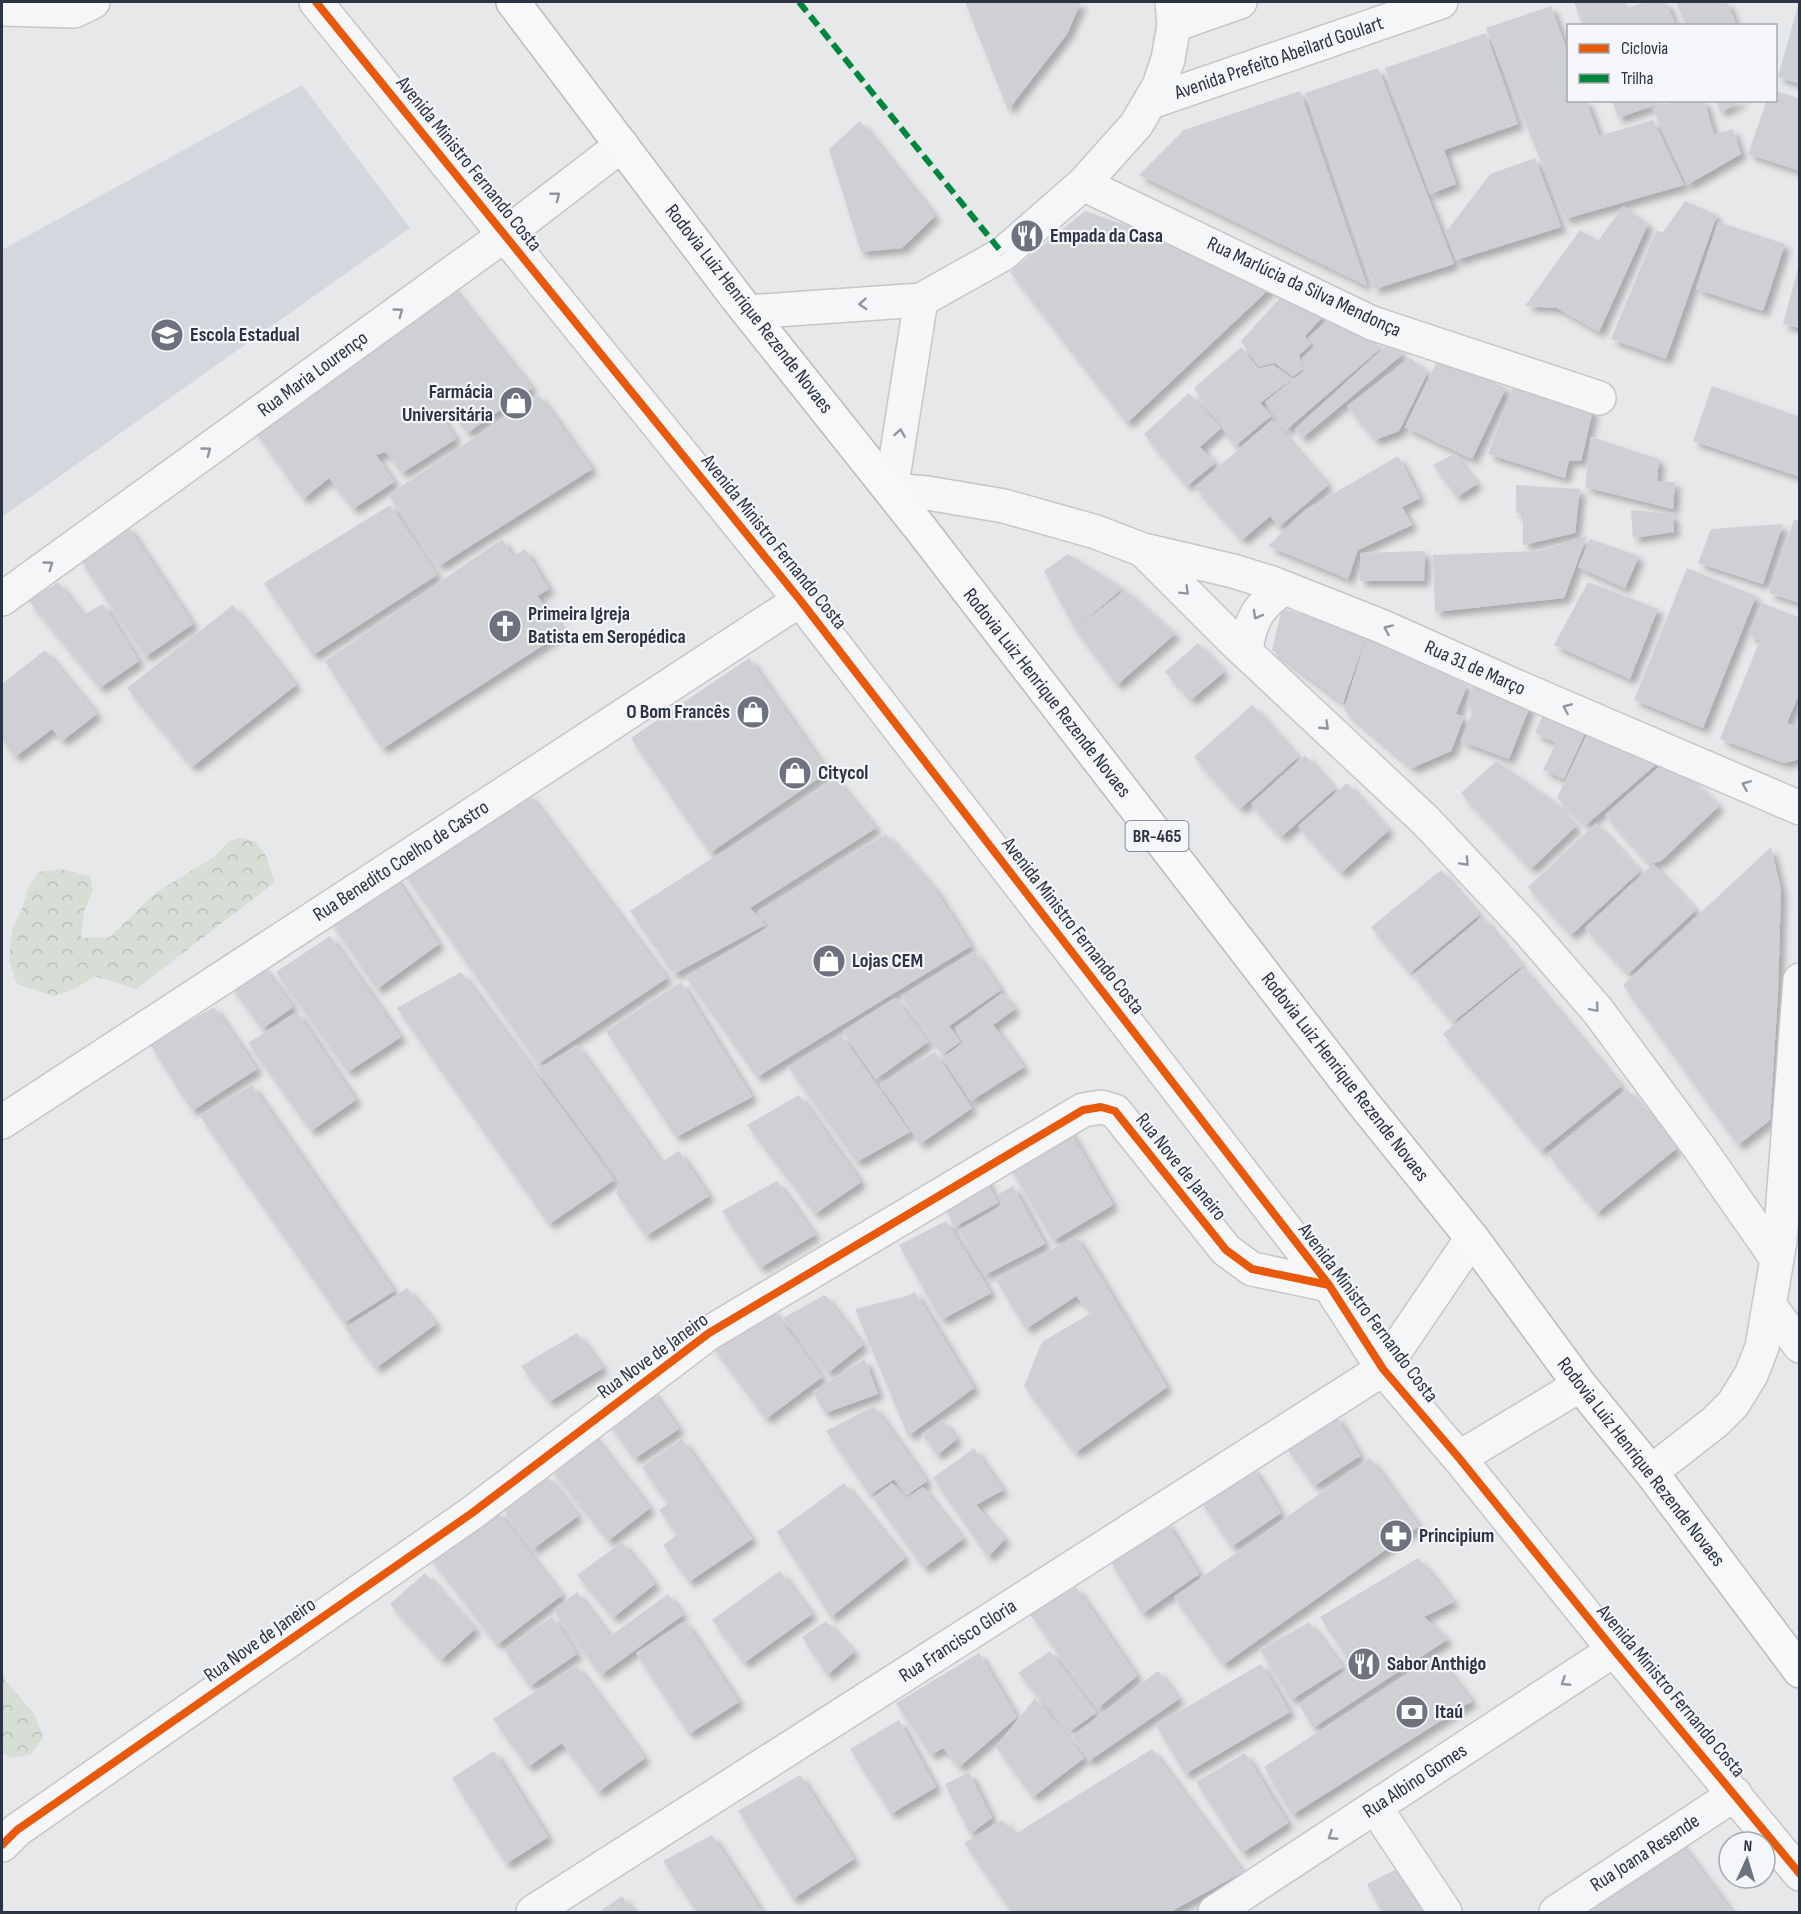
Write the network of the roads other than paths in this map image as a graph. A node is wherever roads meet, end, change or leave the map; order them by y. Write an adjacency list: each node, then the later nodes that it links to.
1 (93, 2): 6 (street)
2 (316, 2): 11 (street, Avenida Ministro Fernando Costa)
3 (513, 2): 9 (highway, Rodovia Luiz Henrique Rezende Novaes / BR-465)
4 (1240, 2): 7 (street, Avenida Prefeito Abeilard Goulart)
5 (1441, 2): 8 (street, Avenida Prefeito Abeilard Goulart)
6 (2, 9)
7 (1173, 13): 8 (street, Avenida Prefeito Abeilard Goulart)
8 (1150, 102): 10 (street, Avenida Prefeito Abeilard Goulart)
9 (622, 145): 11 (street, Rua Maria Lourenço, one-way to 9); 13 (highway, Rodovia Luiz Henrique Rezende Novaes / BR-465)
10 (1083, 184): 12 (street, Avenida Prefeito Abeilard Goulart); 14 (street, Rua Marlúcia da Silva Mendonça)
11 (506, 234): 18 (street, Rua Maria Lourenço, one-way to 11); 19 (street, Avenida Ministro Fernando Costa)
12 (921, 300): 13 (street, Avenida Prefeito Abeilard Goulart, one-way to 13); 15 (street, one-way to 12)
13 (748, 312): 15 (highway, Rodovia Luiz Henrique Rezende Novaes / BR-465)
14 (1599, 398)
15 (891, 490): 16 (street); 24 (highway, Rodovia Luiz Henrique Rezende Novaes / BR-465)
16 (1143, 550): 17 (street, Rua 31 de Março); 20 (street, one-way to 20)
17 (1285, 588): 20 (street, one-way to 20); 21 (street, Rua 31 de Março, one-way to 17)
18 (2, 599)
19 (800, 600): 23 (street, Rua Benedito Coelho de Castro); 26 (street, Avenida Ministro Fernando Costa)
20 (1246, 652): 25 (street, one-way to 25)
21 (1800, 808)
22 (1800, 981): 25 (street)
23 (2, 1122)
24 (1472, 1238): 29 (street); 30 (highway, Rodovia Luiz Henrique Rezende Novaes / BR-465)
25 (1777, 1259): 27 (street)
26 (1329, 1285): 29 (street, Avenida Ministro Fernando Costa); 37 (street, Rua Nove de Janeiro)
27 (1769, 1305): 28 (street); 32 (street)
28 (1800, 1346)
29 (1383, 1369): 31 (street, Avenida Ministro Fernando Costa); 39 (street, Rua Francisco Gloria)
30 (1580, 1385): 31 (street); 32 (highway, Rodovia Luiz Henrique Rezende Novaes / BR-465)
31 (1459, 1458): 33 (street, Avenida Ministro Fernando Costa)
32 (1651, 1472): 34 (highway, Rodovia Luiz Henrique Rezende Novaes / BR-465)
33 (1614, 1650): 35 (street, Avenida Ministro Fernando Costa); 36 (street, Rua Albino Gomes, one-way to 36)
34 (1800, 1671)
35 (1735, 1794): 38 (street, Avenida Ministro Fernando Costa); 42 (street, Rua Joana Resende)
36 (1375, 1807): 40 (street, Rua Albino Gomes, one-way to 40); 41 (street)
37 (2, 1845)
38 (1796, 1863)
39 (533, 1912)
40 (1215, 1912)
41 (1445, 1912)
42 (1556, 1912)

